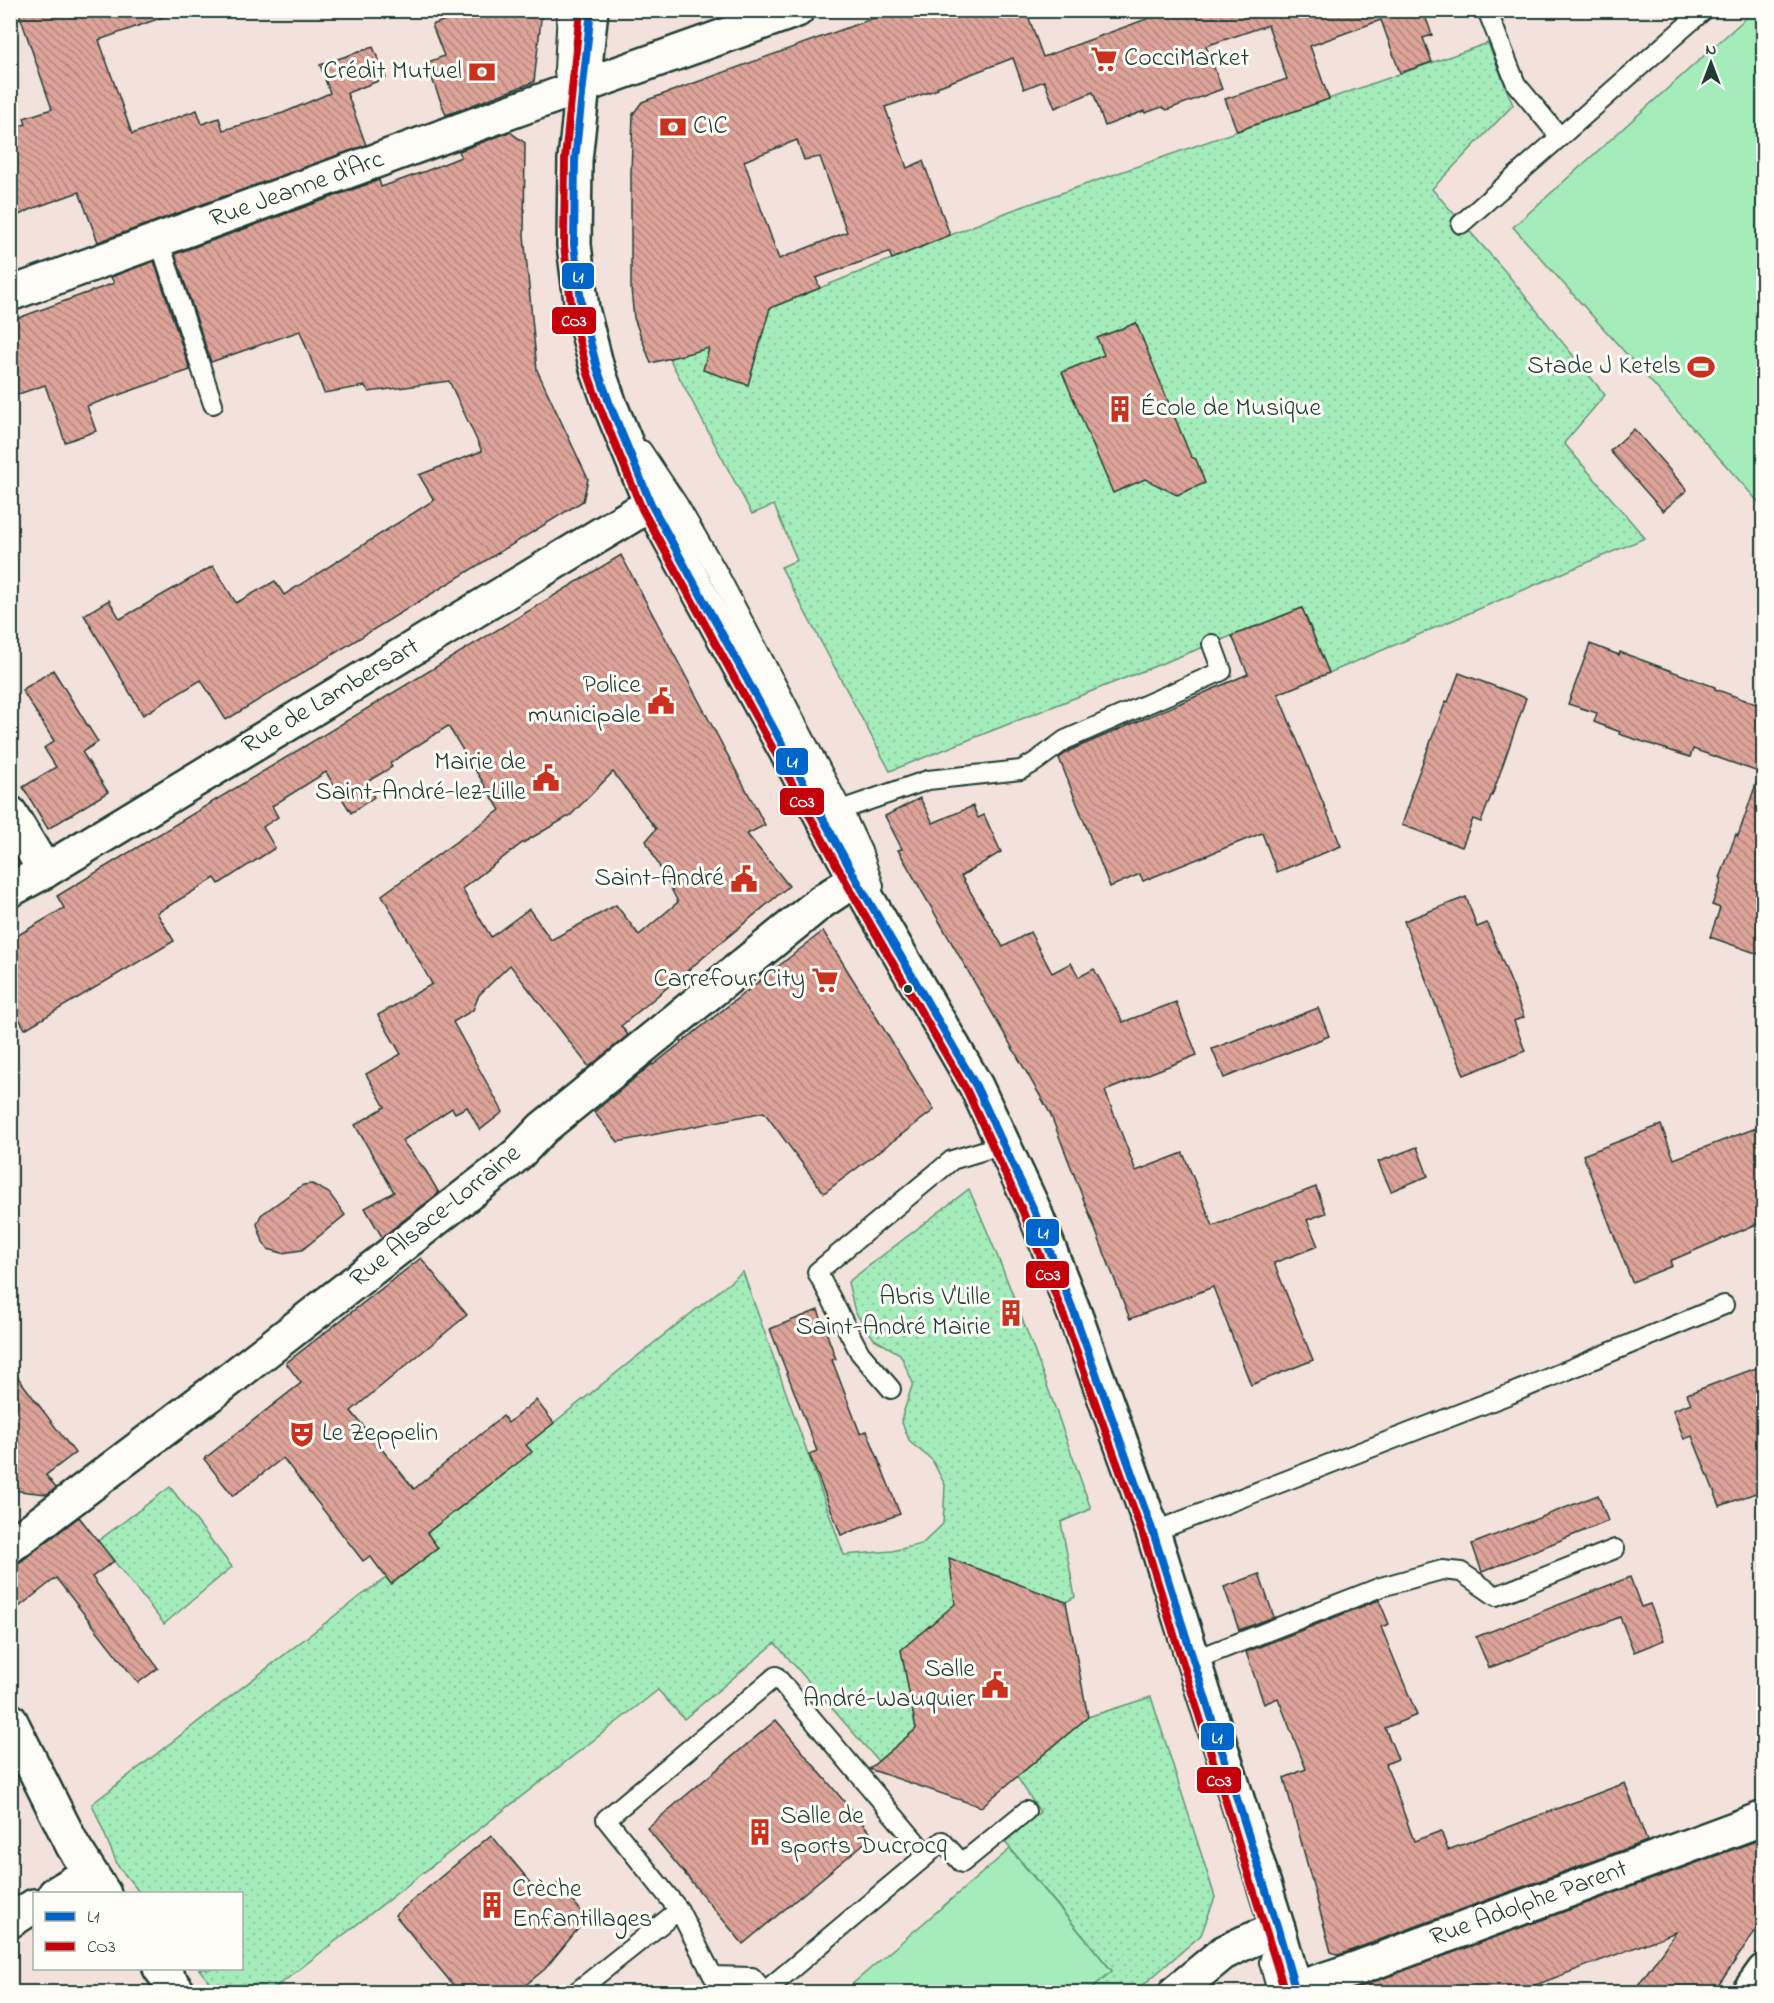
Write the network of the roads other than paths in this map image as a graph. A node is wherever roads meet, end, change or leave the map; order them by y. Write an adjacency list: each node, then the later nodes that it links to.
1 (567, 10): 6 (lane)
2 (591, 10): 6 (street)
3 (797, 10): 6 (street, Rue Jeanne d'Arc)
4 (1487, 10): 7 (lane)
5 (1704, 10): 7 (lane)
6 (575, 90): 9 (street, Rue Jeanne d'Arc); 12 (street)
7 (1560, 137): 8 (lane)
8 (1461, 224)
9 (159, 240): 10 (street, Rue Jeanne d'Arc); 11 (lane)
10 (10, 294)
11 (213, 404)
12 (610, 405): 13 (street); 16 (lane)
13 (651, 504): 16 (street); 17 (street, Rue de Lambersart)
14 (1212, 644): 16 (lane)
15 (10, 813): 17 (street)
16 (832, 813): 18 (street); 20 (lane)
17 (45, 871): 19 (street, Rue de Lambersart)
18 (856, 879): 20 (street); 25 (street, Rue Alsace-Lorraine)
19 (10, 890)
20 (886, 931): 21 (street)
21 (1005, 1144): 23 (lane); 24 (street)
22 (1724, 1305): 24 (lane)
23 (891, 1389)
24 (1153, 1532): 27 (street)
25 (10, 1546)
26 (1615, 1549): 27 (lane)
27 (1194, 1660): 37 (street)
28 (10, 1720): 32 (street)
29 (1026, 1810): 31 (lane)
30 (1764, 1818): 40 (street, Rue Adolphe Parent)
31 (927, 1855): 35 (lane); 43 (lane)
32 (97, 1883): 33 (street)
33 (59, 1892)
34 (33, 1907): 36 (street)
35 (679, 1910): 42 (lane); 43 (lane)
36 (10, 1921)
37 (1278, 1929): 40 (street); 44 (street)
38 (162, 1970): 41 (street)
39 (1764, 1971): 45 (street)
40 (1289, 1991)
41 (178, 1992)
42 (576, 1992)
43 (765, 1992)
44 (1176, 1992)
45 (1749, 1992)

